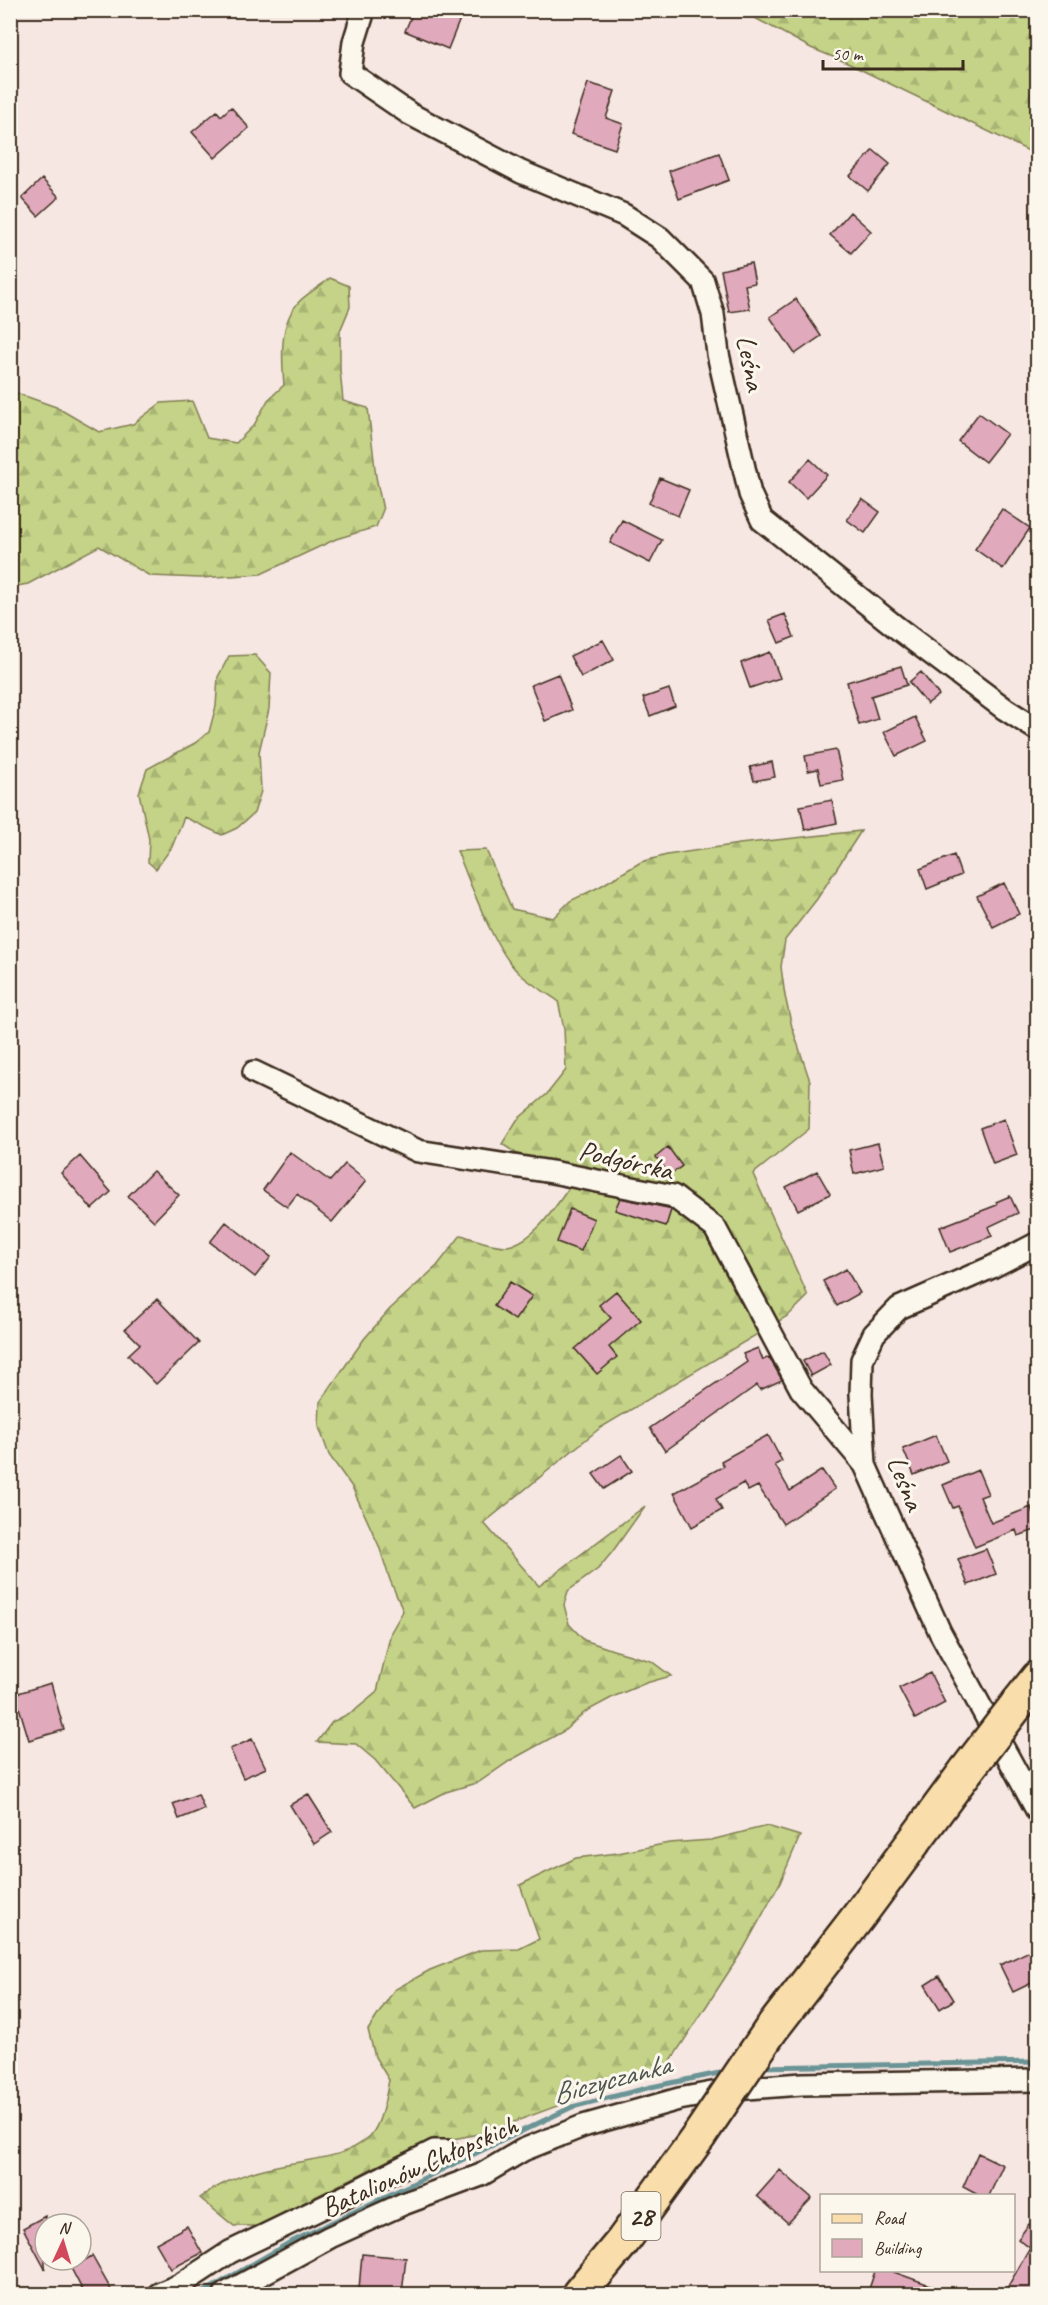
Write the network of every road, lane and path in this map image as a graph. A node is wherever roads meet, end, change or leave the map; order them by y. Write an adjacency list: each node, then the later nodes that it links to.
1 (364, 10): 2 (street, Leśna)
2 (1038, 730)
3 (254, 1072): 5 (street, Podgórska)
4 (1038, 1243): 5 (street, Leśna)
5 (865, 1465): 7 (street, Leśna)
6 (1028, 1690): 12 (main road, 28, bridge)
7 (1038, 1812)
8 (1038, 2080): 11 (street, Batalionów Chłopskich)
9 (447, 2151): 10 (street)
10 (159, 2295)
11 (225, 2295)
12 (579, 2295)

